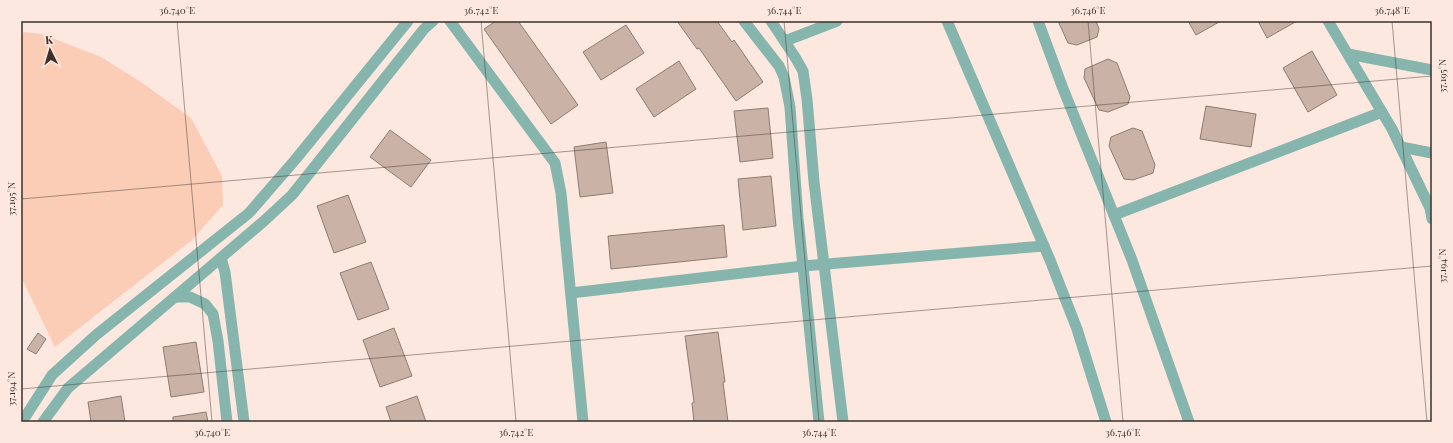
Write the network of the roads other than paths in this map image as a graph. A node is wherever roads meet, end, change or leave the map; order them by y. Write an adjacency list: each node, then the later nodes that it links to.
1 (408, 21): 24 (street)
2 (432, 21): 19 (street)
3 (450, 21): 22 (street)
4 (744, 21): 21 (street)
5 (771, 21): 10 (street)
6 (837, 21): 10 (street)
7 (948, 21): 18 (street)
8 (1038, 21): 16 (street)
9 (1328, 21): 11 (street)
10 (785, 41): 20 (street)
11 (1348, 54): 12 (street); 13 (street)
12 (1432, 70)
13 (1382, 112): 14 (street); 16 (street)
14 (1401, 147): 15 (street); 17 (street)
15 (1432, 153)
16 (1114, 215): 32 (street)
17 (1432, 219)
18 (1044, 246): 20 (street); 31 (street)
19 (221, 258): 23 (street); 27 (street)
20 (824, 265): 21 (street); 30 (street)
21 (803, 266): 22 (street); 29 (street)
22 (571, 293): 28 (street)
23 (175, 297): 25 (street); 26 (street)
24 (22, 422)
25 (43, 422)
26 (227, 422)
27 (244, 422)
28 (583, 422)
29 (818, 422)
30 (843, 422)
31 (1106, 422)
32 (1189, 422)

